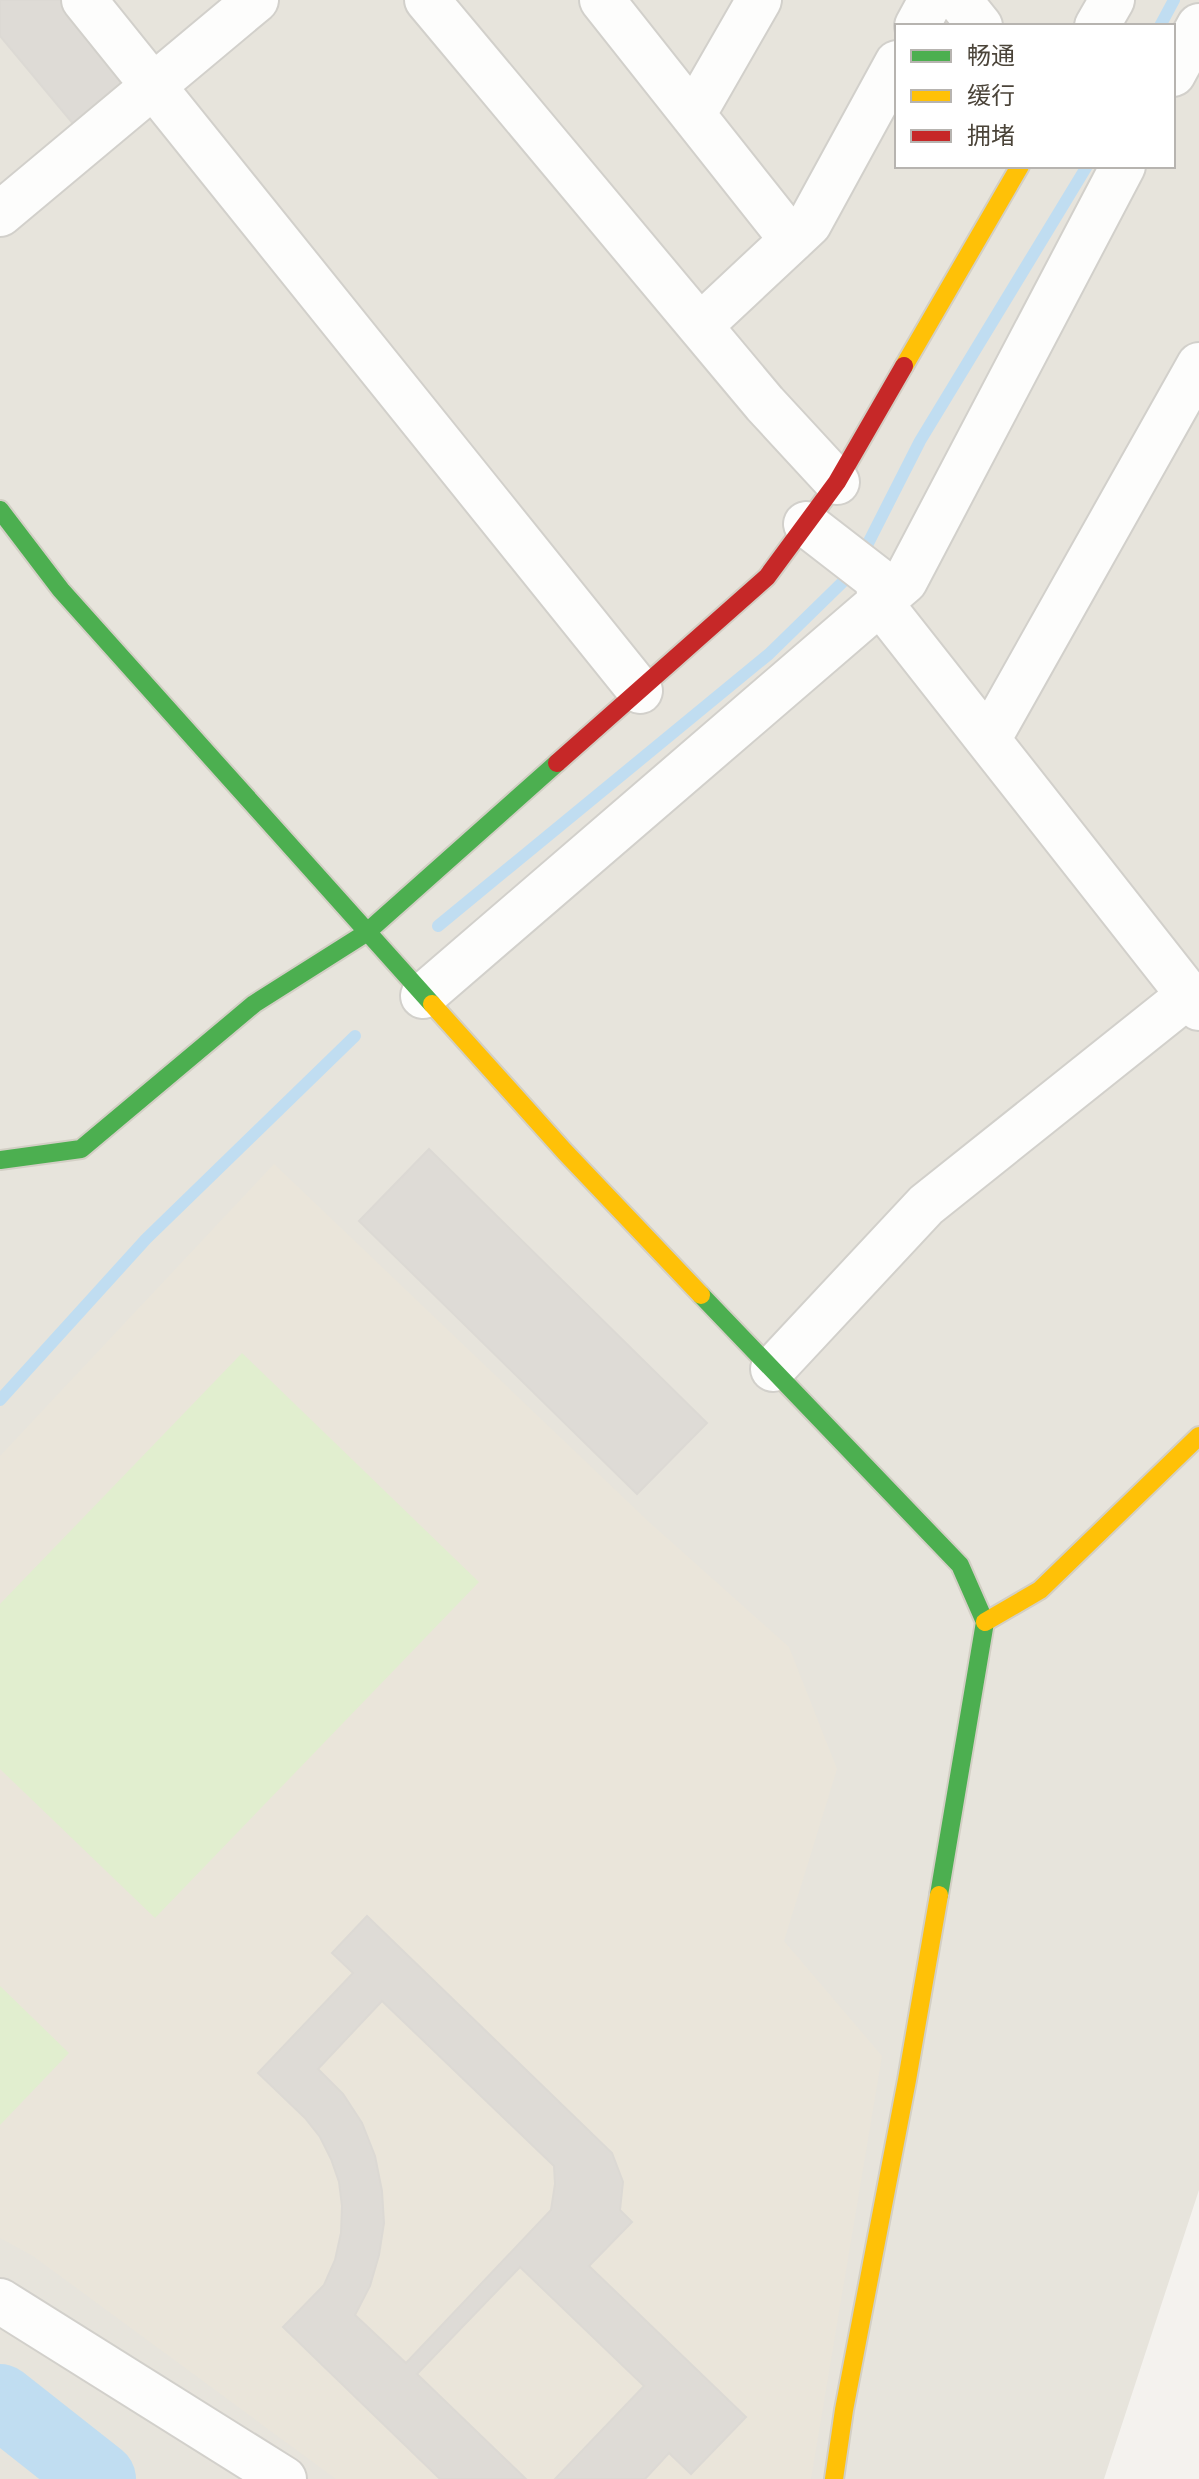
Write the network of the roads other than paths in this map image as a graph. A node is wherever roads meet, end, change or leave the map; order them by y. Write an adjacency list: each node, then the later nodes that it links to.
1 (84, 0): 15 (street)
2 (256, 0): 15 (street)
3 (427, 0): 21 (street)
4 (602, 0): 16 (street)
5 (759, 0): 16 (street)
6 (931, 0): 9 (street)
7 (959, 0): 10 (street)
8 (1112, 0): 11 (street)
9 (918, 24)
10 (978, 24)
11 (1098, 24)
12 (1199, 26): 14 (street)
13 (895, 67): 20 (street)
14 (1175, 70)
15 (153, 86): 19 (street); 27 (street)
16 (693, 115): 20 (street)
17 (1019, 168): 23 (street)
18 (1122, 168): 26 (street)
19 (0, 214)
20 (792, 240): 21 (street)
21 (700, 326): 23 (street)
22 (1199, 365): 28 (street)
23 (837, 482): 25 (street)
24 (0, 510): 29 (street)
25 (806, 524): 26 (street); 27 (street)
26 (868, 579): 28 (street); 30 (street)
27 (640, 691): 29 (street)
28 (988, 740): 31 (street)
29 (366, 933): 30 (street); 32 (street)
30 (423, 996): 33 (street)
31 (1194, 1001): 33 (street)
32 (0, 1160)
33 (773, 1369): 35 (street)
34 (1199, 1436): 35 (street)
35 (985, 1622): 38 (street)
36 (0, 2301): 37 (street)
37 (284, 2479)
38 (834, 2479)

